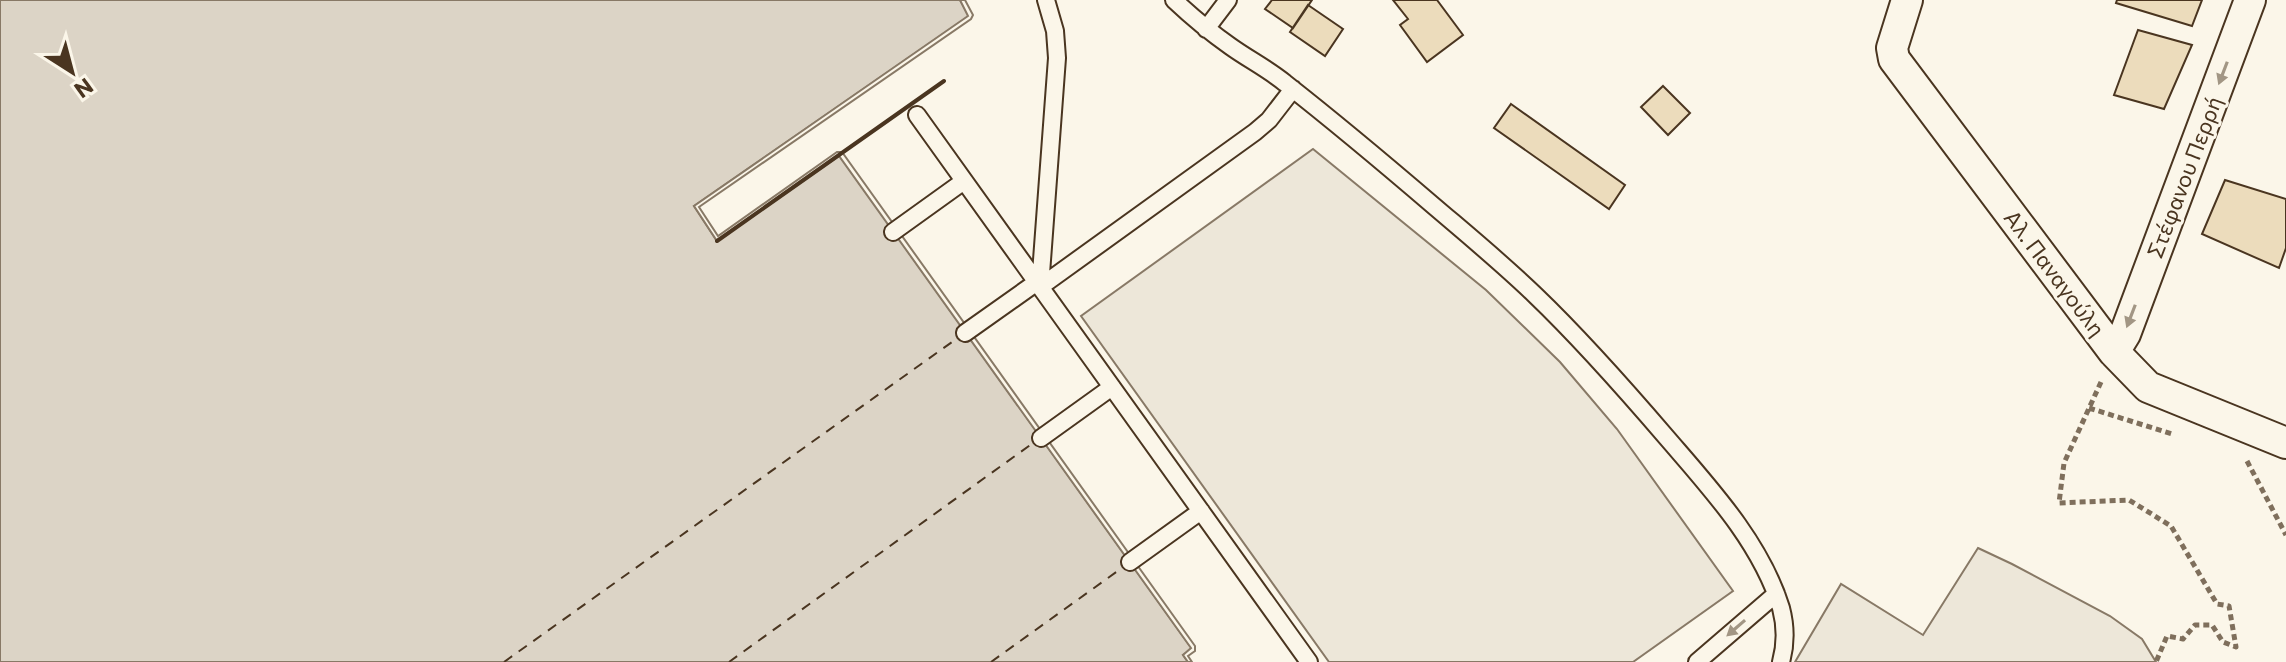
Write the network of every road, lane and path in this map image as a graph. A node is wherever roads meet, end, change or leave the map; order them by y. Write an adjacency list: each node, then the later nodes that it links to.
1 (1046, 0): 11 (lane)
2 (1174, 0): 6 (lane)
3 (1228, 0): 6 (lane)
4 (1907, 0): 13 (street, Αλ. Παναγούλη)
5 (2250, 0): 13 (street, Στέφανου Περρή, one-way to 13)
6 (1206, 29): 7 (lane)
7 (1293, 89): 11 (lane); 22 (lane)
8 (917, 115): 9 (lane)
9 (964, 181): 10 (lane); 11 (lane)
10 (893, 232)
11 (1038, 284): 12 (lane); 14 (lane)
12 (965, 333)
13 (2114, 352): 16 (street, Αλ. Παναγούλη)
14 (1112, 387): 17 (lane); 19 (lane)
15 (2089, 408): 26 (path)
16 (2224, 418): 18 (street, Αλ. Παναγούλη); 20 (path)
17 (1041, 438)
18 (2286, 443)
19 (1201, 511): 21 (lane); 23 (lane)
20 (2286, 535)
21 (1130, 562)
22 (1776, 594): 24 (lane, one-way to 24); 25 (lane)
23 (1304, 660)
24 (1697, 662)
25 (1781, 662)
26 (2156, 662)

